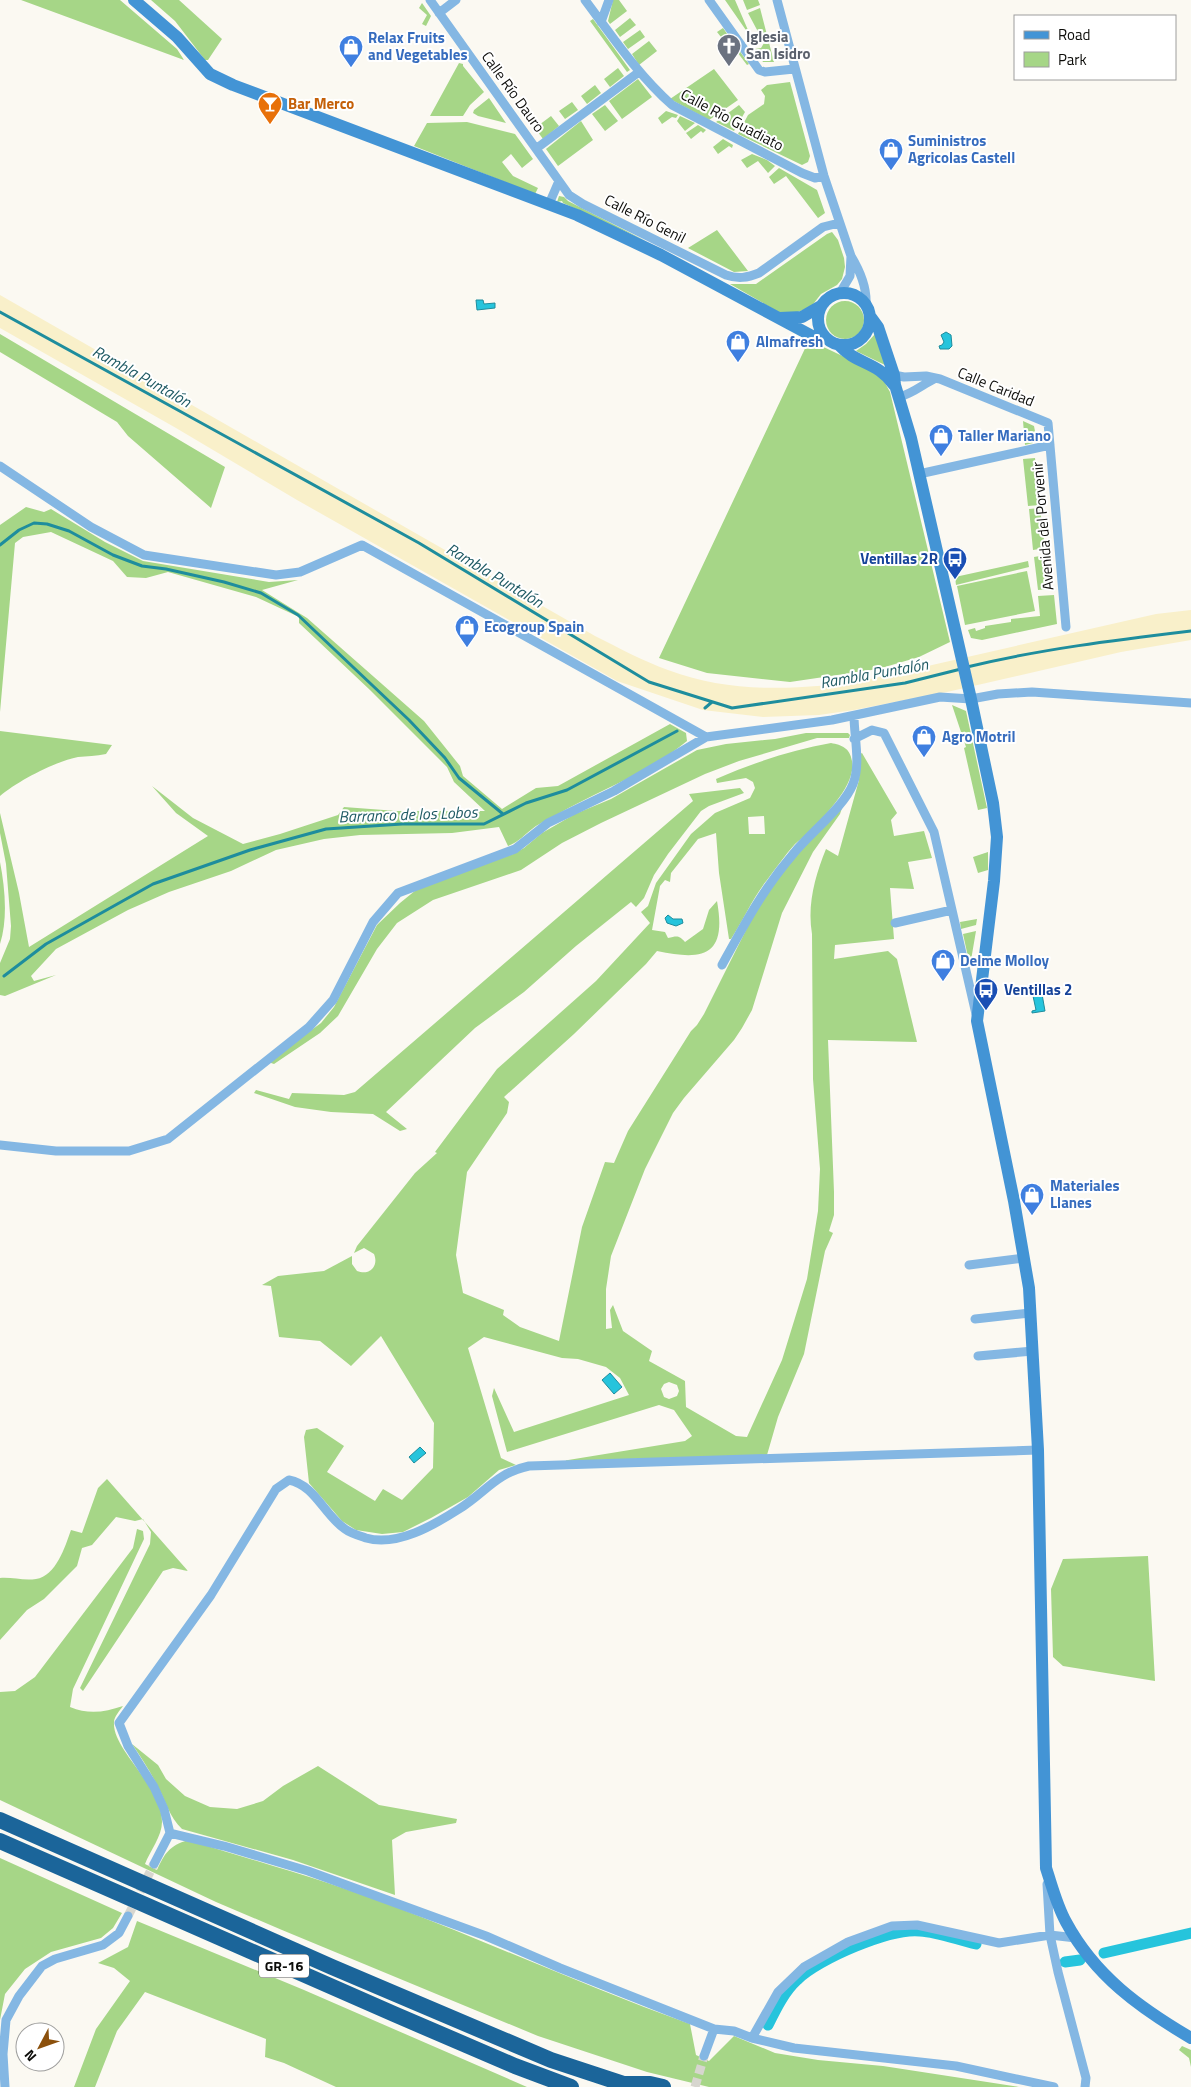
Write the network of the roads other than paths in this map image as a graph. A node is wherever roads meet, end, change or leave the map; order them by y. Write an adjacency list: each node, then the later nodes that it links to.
1 (134, 0): 15 (street)
2 (430, 0): 8 (street, Calle Río Dauro)
3 (456, 0): 8 (street)
4 (585, 0): 9 (street, Calle Río Guadiato)
5 (609, 0): 9 (street)
6 (709, 0): 10 (street)
7 (777, 0): 10 (street)
8 (439, 13): 12 (street, Calle Río Dauro)
9 (601, 22): 11 (street, Calle Río Guadiato)
10 (794, 69): 13 (street)
11 (639, 72): 12 (street); 13 (street, Calle Río Guadiato)
12 (536, 148): 14 (street, Calle Río Dauro)
13 (824, 176): 16 (street)
14 (559, 181): 15 (street); 18 (street, Calle Río Genil)
15 (549, 204): 18 (street)
16 (839, 223): 17 (street); 18 (street, Calle Río Genil)
17 (851, 256): 19 (street); 21 (street)
18 (723, 280): 22 (street)
19 (840, 293): 20 (street); 21 (street)
20 (821, 306): 22 (street); 23 (street)
21 (868, 310): 24 (street); 26 (street)
22 (780, 318): 23 (street)
23 (826, 338): 24 (street)
24 (839, 345): 26 (street)
25 (937, 379): 26 (street, Calle Caridad); 26 (street, Calle Caridad); 27 (street, Calle Caridad)
26 (896, 386): 30 (street)
27 (1048, 423): 28 (street, Avenida del Porvenir)
28 (1050, 446): 30 (street); 31 (street, Avenida del Porvenir)
29 (0, 466): 35 (street)
30 (919, 474): 32 (street)
31 (1066, 627)
32 (970, 696): 33 (street); 34 (street); 40 (street)
33 (1191, 703)
34 (854, 716): 35 (street); 36 (street)
35 (706, 737): 41 (street)
36 (854, 739): 37 (street); 39 (street)
37 (952, 910): 38 (street); 40 (street)
38 (895, 923)
39 (722, 965)
40 (977, 1021): 42 (street)
41 (0, 1145)
42 (1024, 1258): 43 (street); 44 (street)
43 (969, 1265)
44 (1030, 1313): 45 (street); 46 (street)
45 (975, 1319)
46 (1033, 1351): 47 (street); 48 (street)
47 (978, 1356)
48 (1038, 1450): 50 (street); 53 (street)
49 (0, 1820): 61 (highway, GR-16)
50 (170, 1833): 52 (street); 57 (street)
51 (0, 1840): 63 (highway, GR-16)
52 (154, 1864)
53 (1046, 1868): 55 (street); 56 (street)
54 (128, 1916): 62 (street)
55 (1050, 1936): 56 (street); 58 (street); 66 (street)
56 (1076, 1938): 59 (street)
57 (714, 2029): 58 (street); 60 (street)
58 (752, 2038): 65 (street)
59 (1191, 2038)
60 (704, 2056)
61 (628, 2086): 64 (highway)
62 (6, 2087)
63 (571, 2087)
64 (662, 2087)
65 (1054, 2087)
66 (1085, 2087)

